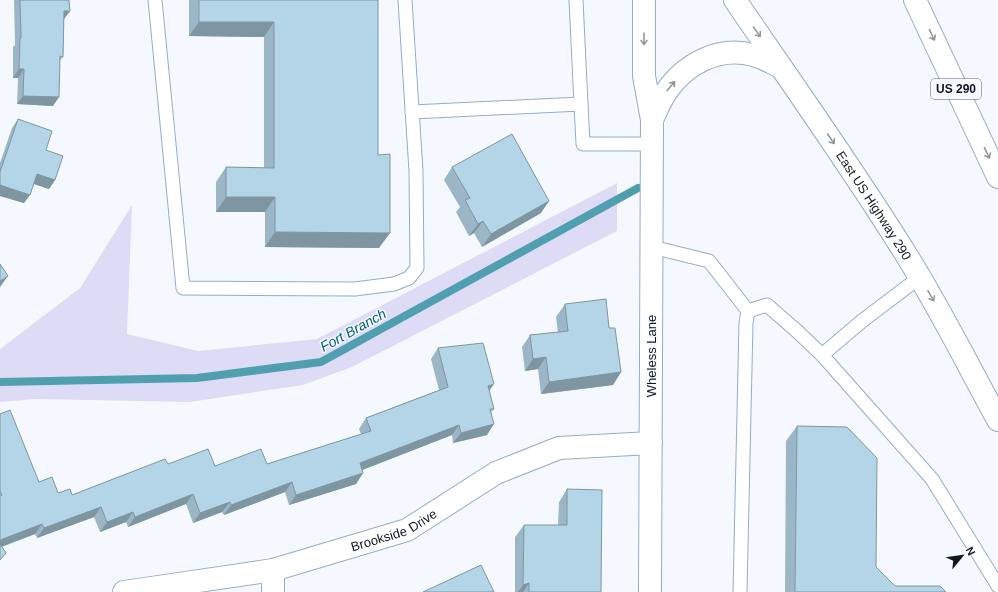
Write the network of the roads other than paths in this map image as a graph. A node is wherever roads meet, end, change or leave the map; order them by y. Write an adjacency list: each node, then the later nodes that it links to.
1 (155, 0): 9 (lane)
2 (405, 0): 9 (lane)
3 (576, 0): 8 (lane)
4 (644, 0): 10 (main road, Wheless Lane, one-way to 10)
5 (735, 0): 7 (main road, East US Highway 290, one-way to 7)
6 (915, 0): 12 (main road, US 290, one-way to 12)
7 (781, 67): 10 (main road, Wheless Lane, one-way to 7); 14 (main road, East US Highway 290, one-way to 14)
8 (582, 104): 9 (lane); 11 (lane)
9 (412, 112)
10 (652, 120): 11 (main road, Wheless Lane)
11 (652, 144): 13 (main road, Wheless Lane)
12 (998, 177)
13 (652, 247): 15 (lane); 18 (main road, Wheless Lane)
14 (920, 277): 16 (lane); 17 (main road, East US Highway 290, one-way to 17)
15 (748, 311): 16 (lane); 24 (lane)
16 (822, 355): 20 (lane)
17 (998, 420)
18 (651, 443): 19 (main road, Brookside Drive); 23 (main road, Wheless Lane)
19 (273, 570): 21 (main road, Brookside Drive); 22 (main road)
20 (998, 586)
21 (124, 592)
22 (273, 592)
23 (650, 592)
24 (740, 592)

